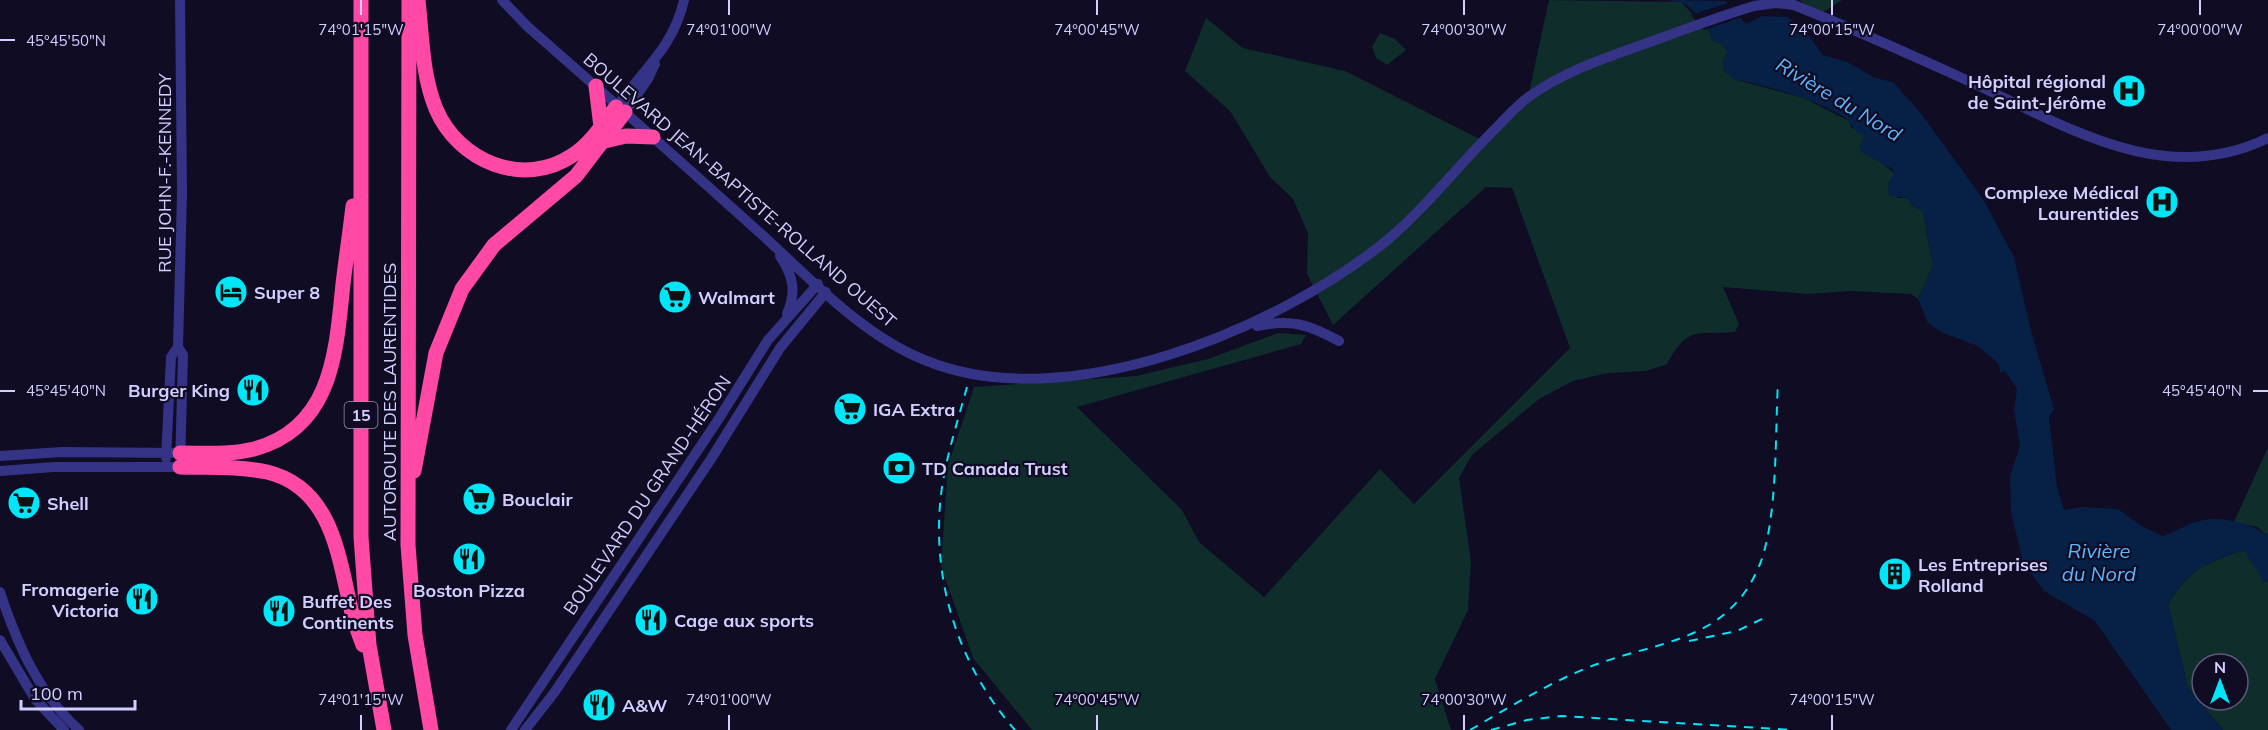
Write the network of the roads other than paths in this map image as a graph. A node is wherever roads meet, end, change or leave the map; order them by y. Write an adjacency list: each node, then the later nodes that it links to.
1 (180, 0): 19 (street, RUE JOHN-F.-KENNEDY)
2 (361, 0): 12 (highway, AUTOROUTE DES LAURENTIDES / 15)
3 (409, 0): 21 (highway, AUTOROUTE DES LAURENTIDES)
4 (418, 0): 9 (highway)
5 (502, 0): 7 (street, BOULEVARD JEAN-BAPTISTE-ROLLAND OUEST)
6 (684, 0): 8 (street)
7 (596, 86): 8 (street, BOULEVARD JEAN-BAPTISTE-ROLLAND OUEST); 9 (highway)
8 (621, 108): 9 (highway); 10 (street, BOULEVARD JEAN-BAPTISTE-ROLLAND OUEST)
9 (603, 134): 10 (highway); 21 (highway)
10 (653, 137): 13 (street, BOULEVARD JEAN-BAPTISTE-ROLLAND OUEST)
11 (2268, 138): 16 (street, BOULEVARD JEAN-BAPTISTE-ROLLAND OUEST)
12 (361, 147): 19 (highway); 24 (highway, AUTOROUTE DES LAURENTIDES / 15)
13 (774, 246): 14 (street, BOULEVARD JEAN-BAPTISTE-ROLLAND OUEST); 15 (street)
14 (822, 288): 15 (street, BOULEVARD DU GRAND-HÉRON); 16 (street, BOULEVARD JEAN-BAPTISTE-ROLLAND OUEST); 30 (street, BOULEVARD DU GRAND-HÉRON)
15 (783, 322): 29 (street, BOULEVARD DU GRAND-HÉRON)
16 (1245, 328): 17 (street)
17 (1339, 340)
18 (0, 456): 19 (street)
19 (173, 460): 20 (street); 24 (highway)
20 (0, 471)
21 (408, 506): 28 (highway, AUTOROUTE DES LAURENTIDES)
22 (0, 592): 26 (street)
23 (0, 640): 25 (street)
24 (375, 682): 27 (highway, AUTOROUTE DES LAURENTIDES / 15)
25 (64, 730)
26 (79, 730)
27 (384, 730)
28 (432, 730)
29 (511, 730)
30 (525, 730)

